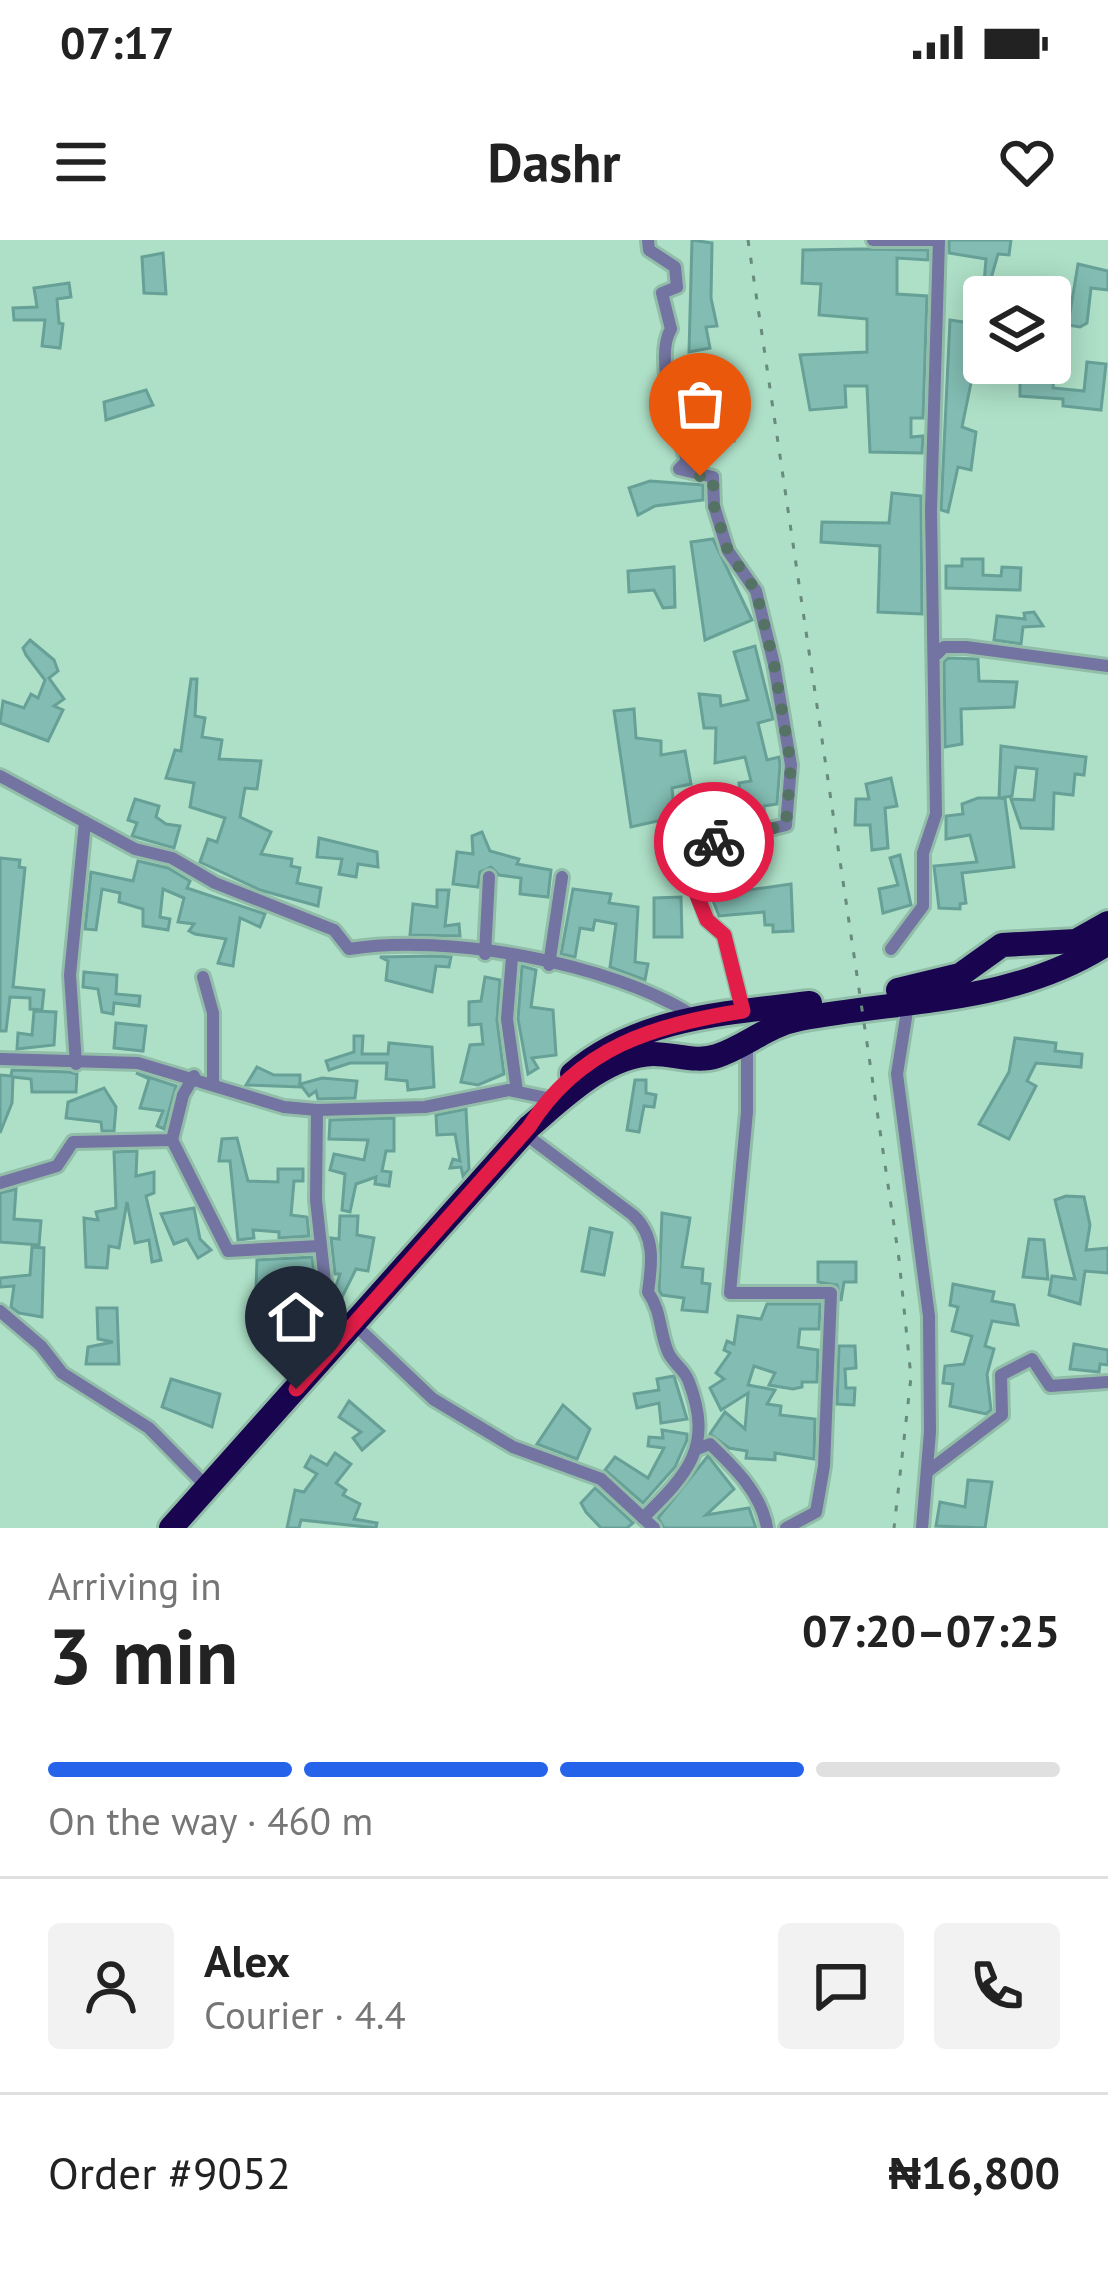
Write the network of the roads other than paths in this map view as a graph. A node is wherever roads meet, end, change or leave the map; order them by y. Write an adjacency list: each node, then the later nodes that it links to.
1 (647, 240): 18 (street)
2 (873, 240): 3 (street)
3 (937, 240): 4 (street)
4 (937, 654): 5 (street); 12 (street)
5 (1108, 666)
6 (0, 776): 7 (street)
7 (86, 822): 13 (street); 22 (street)
8 (489, 877): 13 (street)
9 (562, 877): 15 (street)
10 (1108, 923): 18 (highway)
11 (1108, 943): 17 (highway)
12 (891, 949)
13 (485, 954): 14 (street)
14 (512, 957): 15 (street); 25 (street)
15 (549, 964): 19 (street)
16 (203, 976): 24 (street)
17 (908, 1005): 20 (highway); 39 (street)
18 (743, 1011): 19 (highway)
19 (698, 1019): 26 (highway)
20 (747, 1039): 28 (highway); 44 (street)
21 (0, 1060): 22 (street)
22 (76, 1064): 23 (street)
23 (194, 1076): 24 (street); 29 (street)
24 (214, 1082): 27 (street)
25 (517, 1091): 26 (street); 27 (street)
26 (547, 1098): 28 (highway)
27 (317, 1110): 31 (street)
28 (526, 1130): 34 (highway); 38 (street)
29 (172, 1140): 30 (street); 31 (street)
30 (0, 1183)
31 (319, 1246): 32 (street)
32 (326, 1291)
33 (0, 1311): 35 (street)
34 (354, 1324): 40 (highway); 41 (street)
35 (16, 1327): 36 (street); 40 (street)
36 (0, 1331)
37 (1108, 1382): 39 (street)
38 (698, 1449): 41 (street); 43 (street)
39 (927, 1472): 45 (street)
40 (207, 1487): 42 (highway)
41 (648, 1523)
42 (171, 1528)
43 (767, 1528)
44 (786, 1528)
45 (922, 1528)

